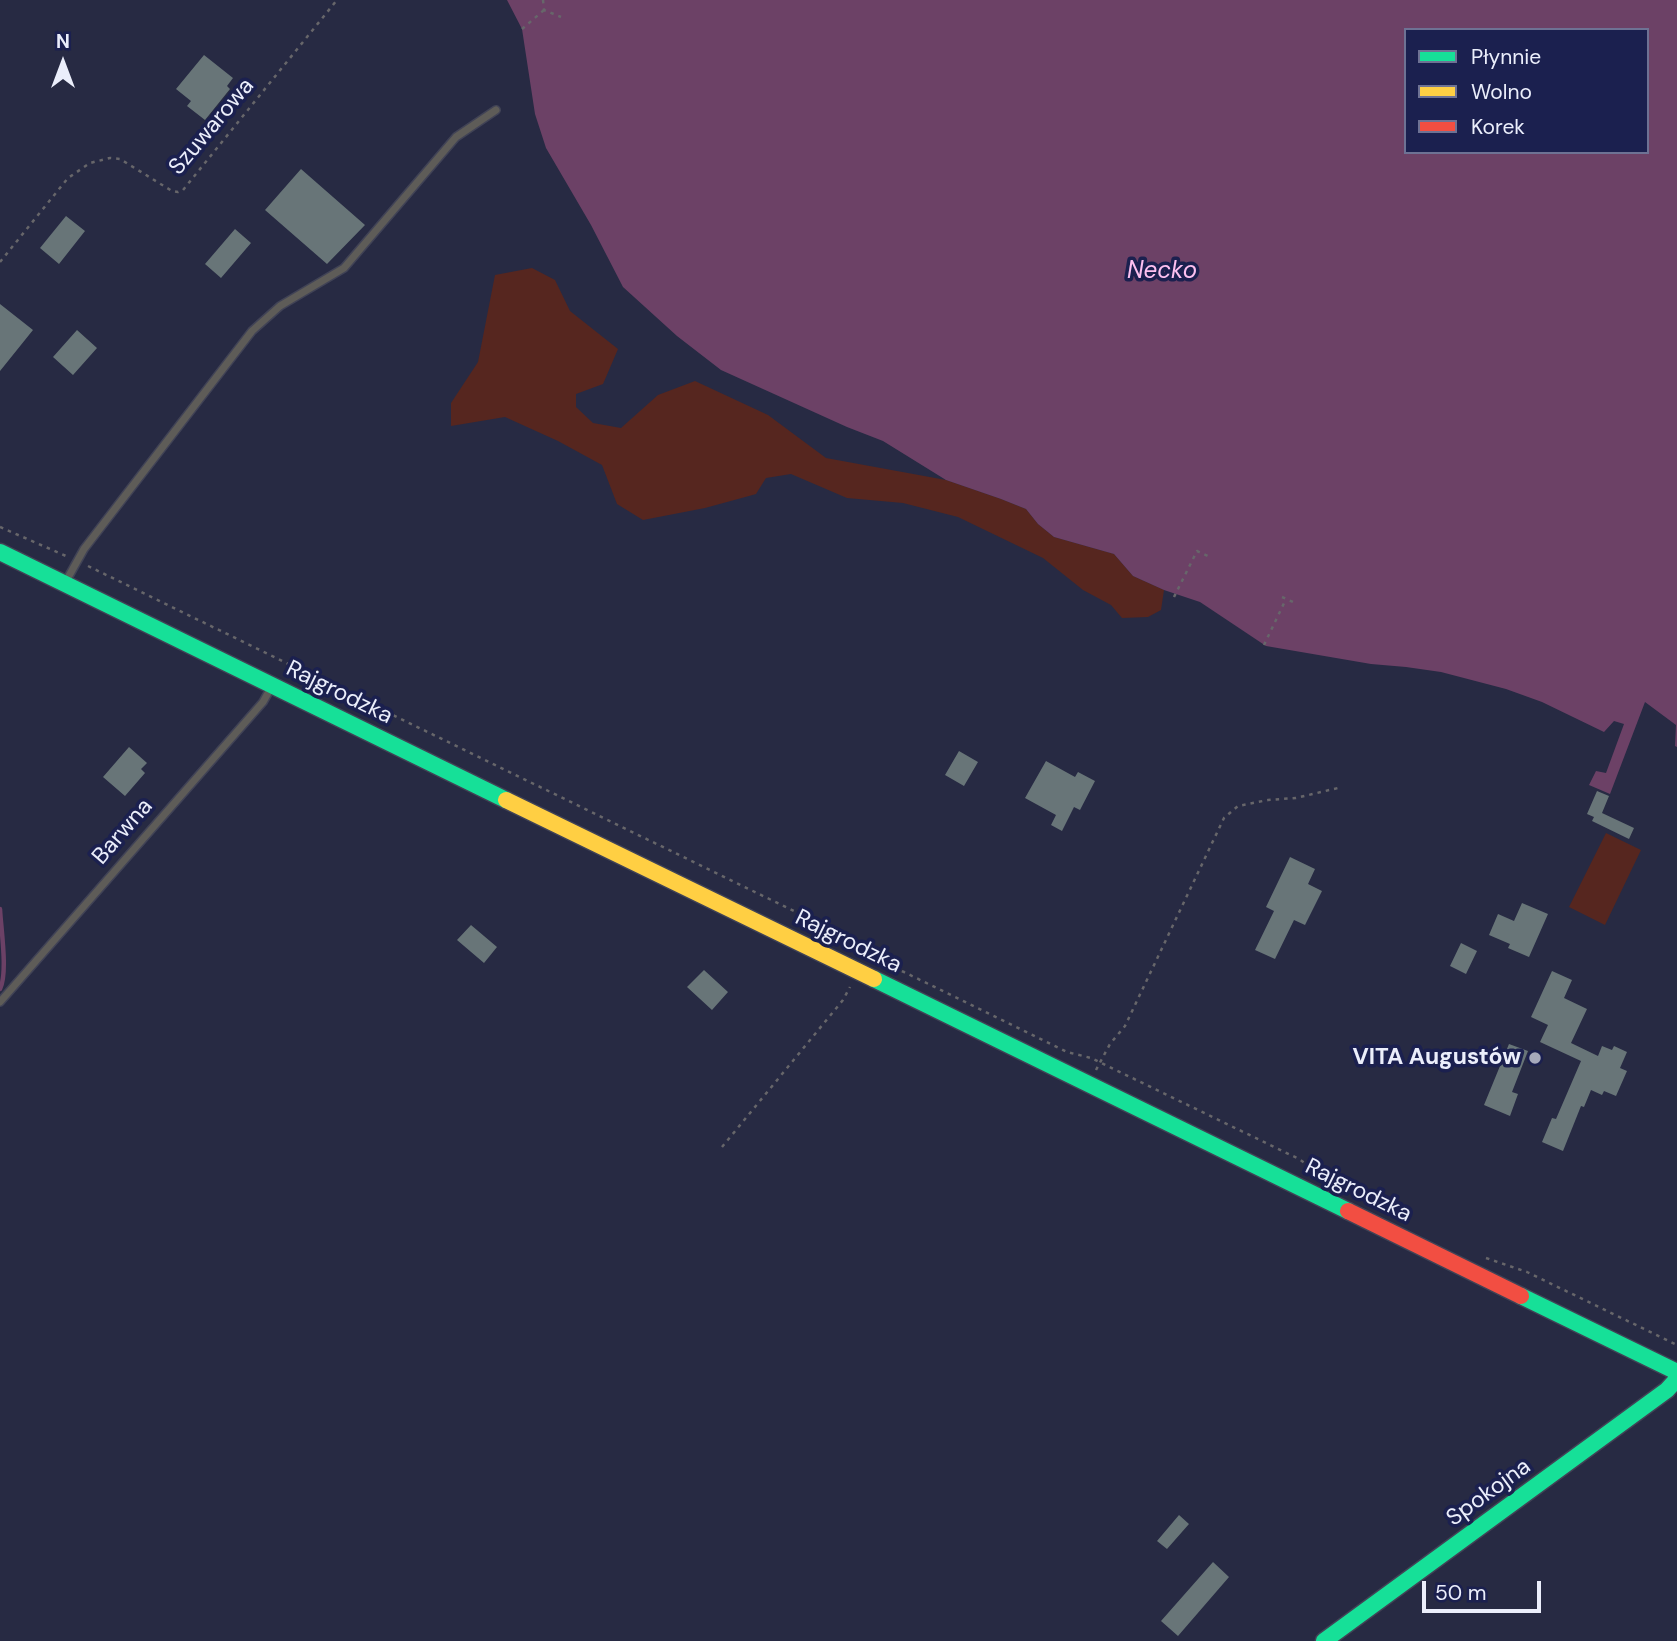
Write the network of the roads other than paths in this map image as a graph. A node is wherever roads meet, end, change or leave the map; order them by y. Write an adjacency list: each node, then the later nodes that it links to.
1 (496, 110): 3 (lane)
2 (0, 552): 3 (street, Rajgrodzka)
3 (64, 583): 4 (street, Rajgrodzka)
4 (273, 686): 5 (lane, Barwna); 6 (street, Rajgrodzka)
5 (0, 1002)
6 (1677, 1372)
7 (1677, 1379): 8 (street, Spokojna)
8 (1324, 1641)

